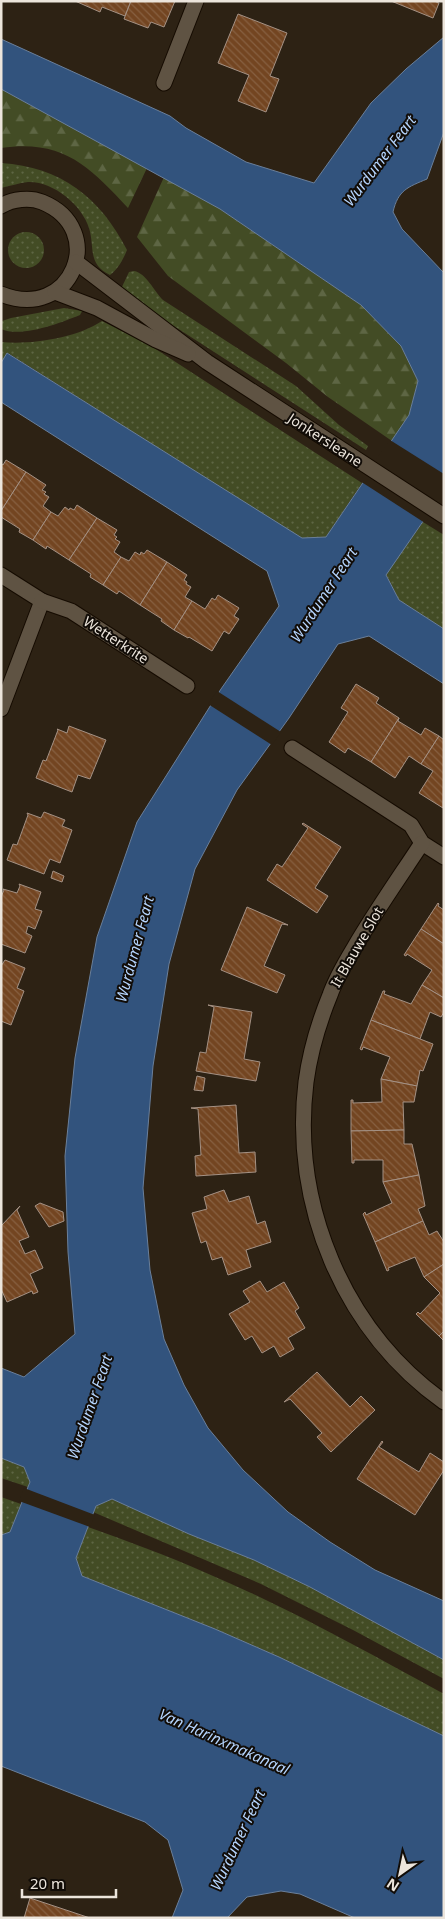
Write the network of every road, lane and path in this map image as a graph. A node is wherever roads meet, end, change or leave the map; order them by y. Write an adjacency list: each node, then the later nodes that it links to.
1 (196, 1): 2 (street)
2 (164, 83)
3 (1, 206): 4 (street)
4 (76, 262): 5 (street); 7 (street, Jonkersleane)
5 (55, 292): 6 (street); 7 (street, Jonkersleane)
6 (1, 294)
7 (208, 362): 8 (street, Jonkersleane)
8 (444, 516)
9 (1, 575): 10 (street, Wetterkrite)
10 (42, 601): 11 (street, Wetterkrite); 12 (street)
11 (187, 686)
12 (1, 709)
13 (292, 748): 14 (street)
14 (422, 843): 15 (street); 16 (street, It Blauwe Slot)
15 (444, 857)
16 (444, 1402)

